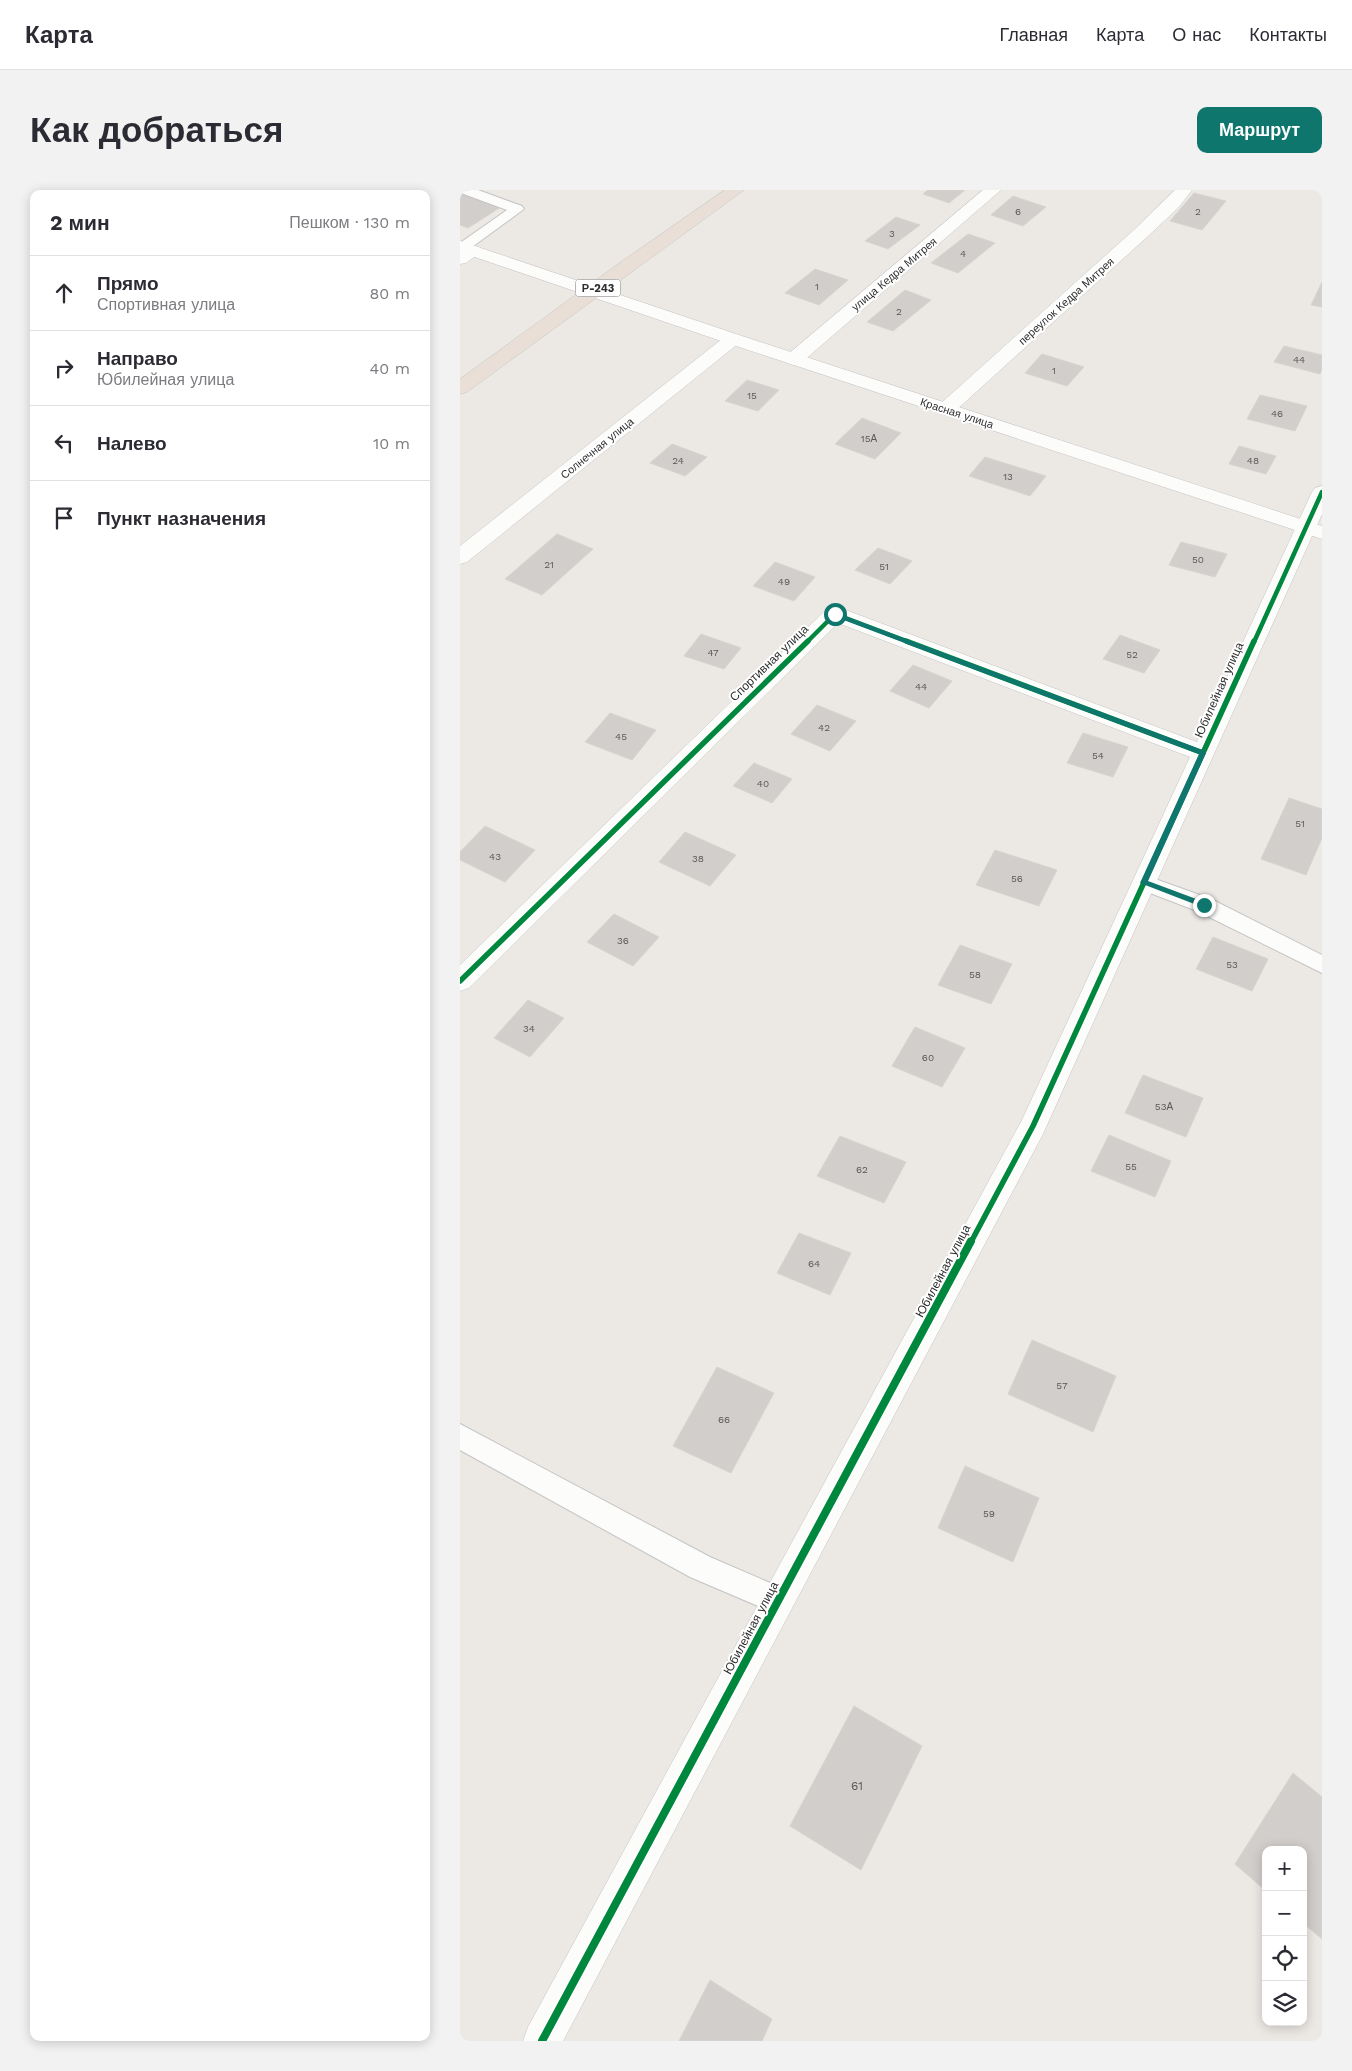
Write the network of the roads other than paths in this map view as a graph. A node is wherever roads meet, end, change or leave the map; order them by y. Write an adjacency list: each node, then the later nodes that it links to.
1 (466, 190): 5 (lane)
2 (736, 190): 6 (highway, Р-243)
3 (993, 190): 8 (street, улица Кедра Митрея)
4 (1184, 190): 10 (street, переулок Кедра Митрея)
5 (464, 251): 6 (street, Красная улица)
6 (593, 292): 7 (street, Красная улица); 9 (highway, Р-243)
7 (733, 339): 8 (street, Красная улица); 13 (street, Солнечная улица)
8 (794, 359): 10 (street, Красная улица)
9 (460, 388)
10 (946, 409): 12 (street, Красная улица)
11 (1322, 492): 12 (street, Юбилейная улица)
12 (1314, 530): 14 (street, Юбилейная улица)
13 (460, 557)
14 (1203, 753): 15 (street, Юбилейная улица); 17 (street, Спортивная улица)
15 (1144, 883): 16 (lane); 19 (street, Юбилейная улица)
16 (1322, 965)
17 (460, 981)
18 (460, 1436): 19 (lane)
19 (779, 1601): 20 (street, Юбилейная улица)
20 (542, 2041)

